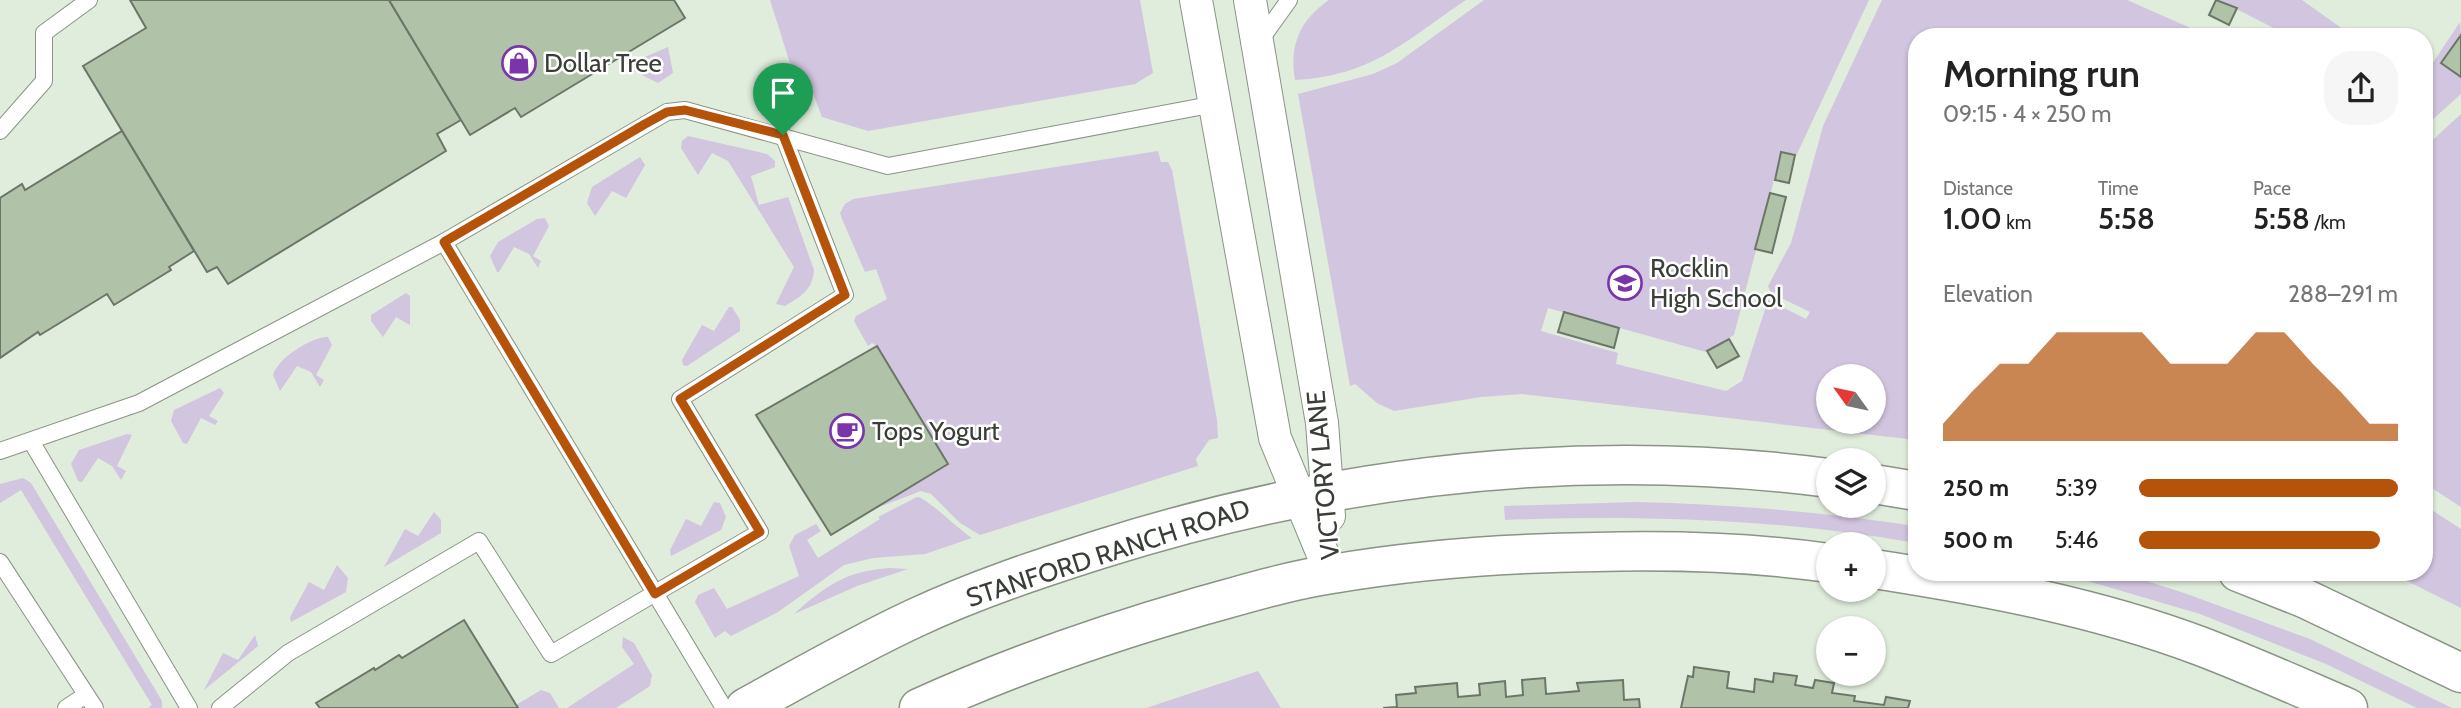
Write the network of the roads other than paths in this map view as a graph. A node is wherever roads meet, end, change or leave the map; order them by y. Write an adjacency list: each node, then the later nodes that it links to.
1 (89, 0): 7 (lane)
2 (1196, 0): 6 (street, VICTORY LANE)
3 (1250, 0): 5 (street, VICTORY LANE)
4 (1289, 0): 5 (lane)
5 (1258, 44): 15 (street, VICTORY LANE)
6 (1215, 104): 8 (lane); 15 (street, VICTORY LANE)
7 (0, 131)
8 (783, 135): 9 (lane); 23 (lane)
9 (444, 242): 10 (lane); 23 (lane)
10 (31, 441): 11 (lane); 27 (lane)
11 (0, 450)
12 (1816, 477): 15 (main road, STANFORD RANCH ROAD)
13 (1886, 486): 14 (main road)
14 (1908, 490)
15 (1314, 493): 19 (street, VICTORY LANE); 30 (main road, STANFORD RANCH ROAD)
16 (0, 562): 25 (lane)
17 (1816, 562): 19 (main road)
18 (1886, 571): 20 (main road)
19 (1331, 574): 31 (main road)
20 (1908, 574)
21 (1953, 581): 32 (main road)
22 (2261, 581): 24 (main road)
23 (655, 594): 28 (lane); 29 (lane)
24 (2461, 673)
25 (90, 701): 26 (lane)
26 (66, 708)
27 (189, 708)
28 (220, 708)
29 (724, 708)
30 (745, 708)
31 (919, 708)
32 (2348, 708)

